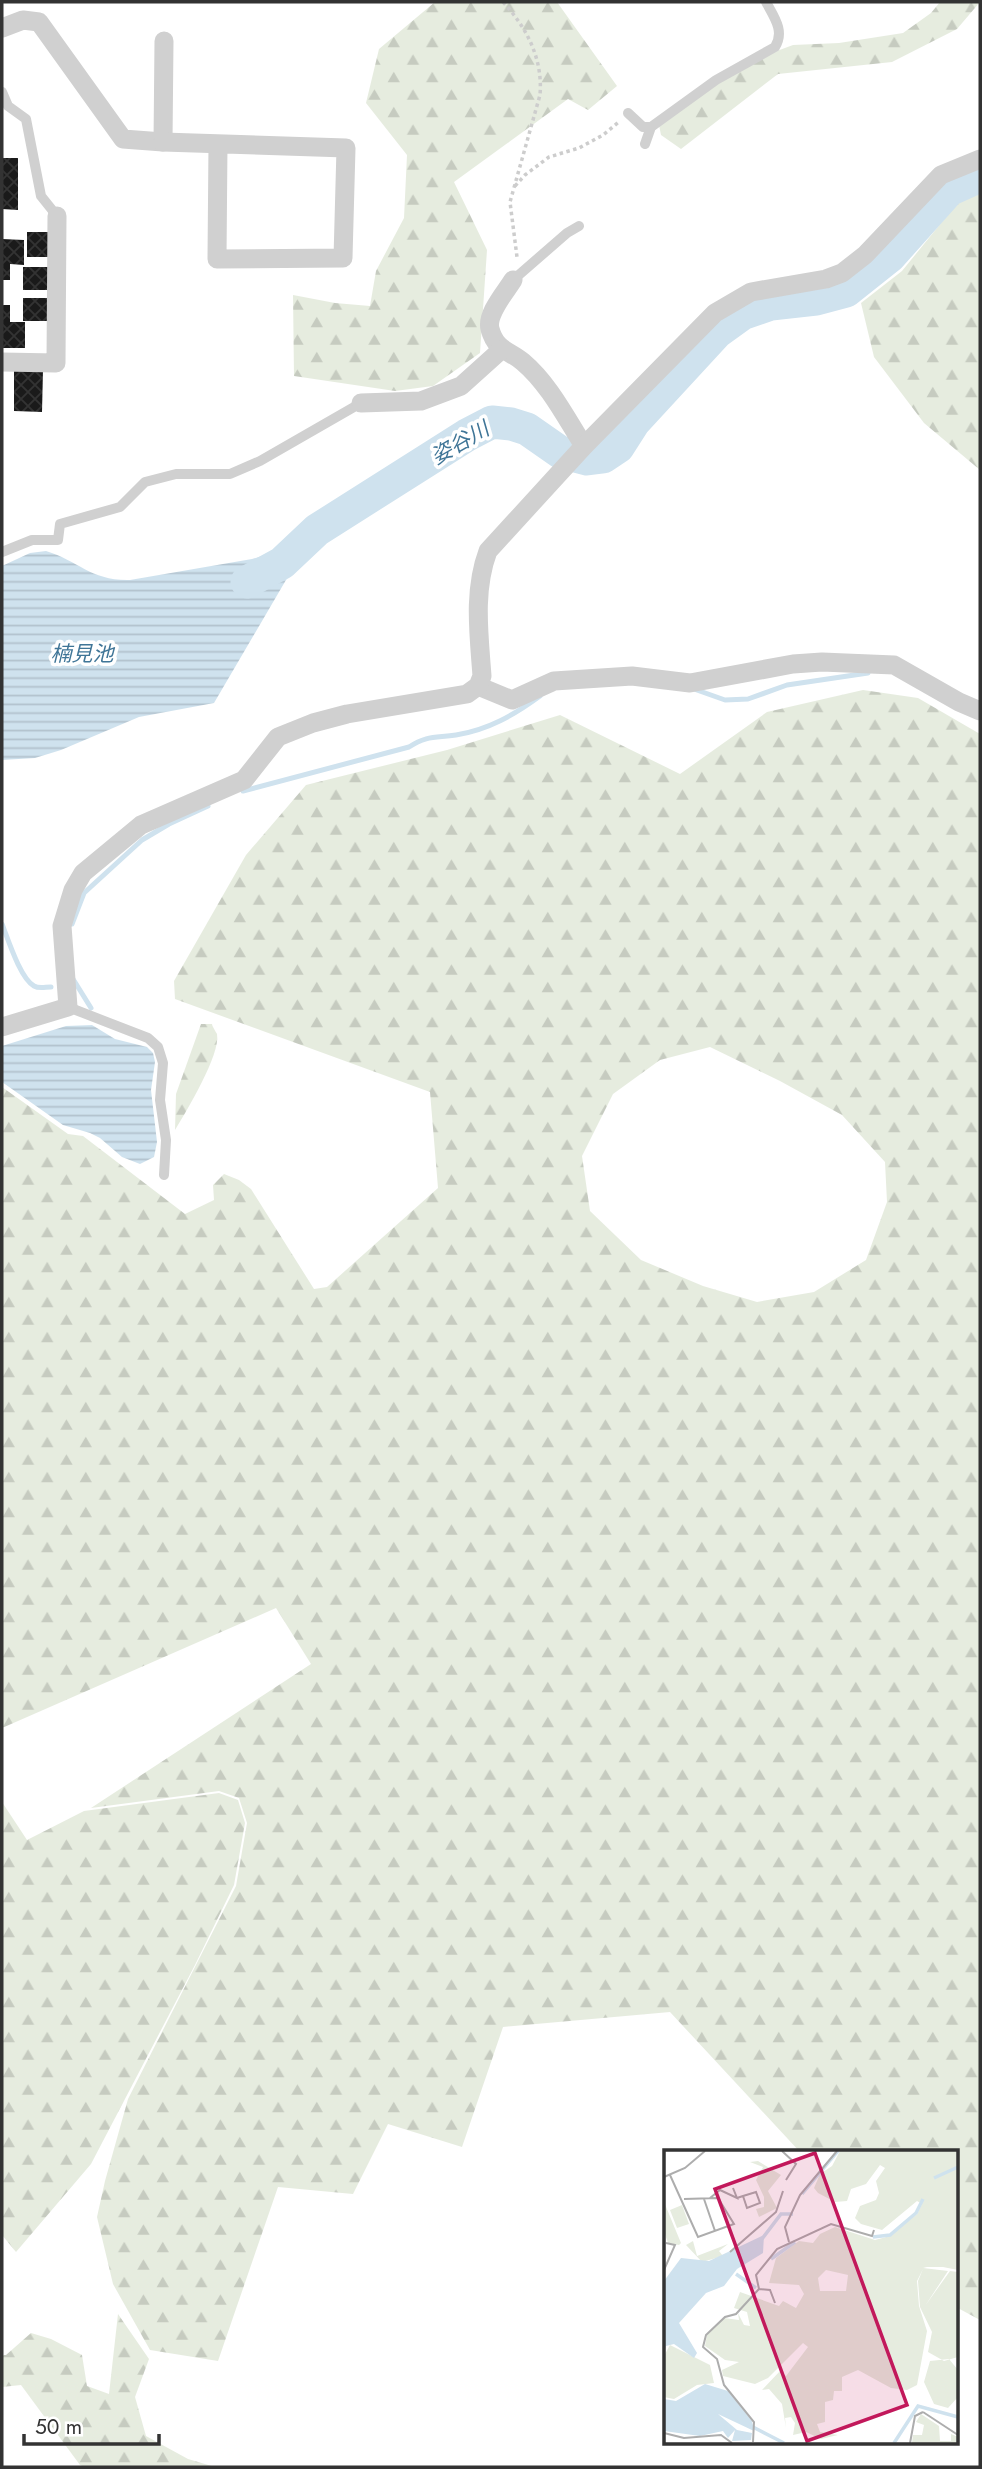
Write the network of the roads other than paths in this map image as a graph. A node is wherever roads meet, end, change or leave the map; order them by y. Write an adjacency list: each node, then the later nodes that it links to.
1 (766, 2): 6 (lane)
2 (2, 28): 7 (street)
3 (164, 41): 7 (street)
4 (2, 92): 11 (lane)
5 (628, 113): 6 (lane)
6 (651, 127): 9 (lane)
7 (163, 142): 8 (street)
8 (218, 144): 8 (street)
9 (645, 144)
10 (980, 159): 17 (street)
11 (57, 216): 15 (street)
12 (579, 226): 13 (lane)
13 (513, 281): 14 (street)
14 (501, 349): 16 (street); 17 (street)
15 (2, 362)
16 (361, 403): 18 (lane)
17 (583, 448): 19 (street)
18 (2, 552)
19 (478, 686): 20 (street); 21 (street)
20 (980, 710)
21 (68, 1007): 22 (street); 23 (lane)
22 (2, 1027)
23 (164, 1175)

